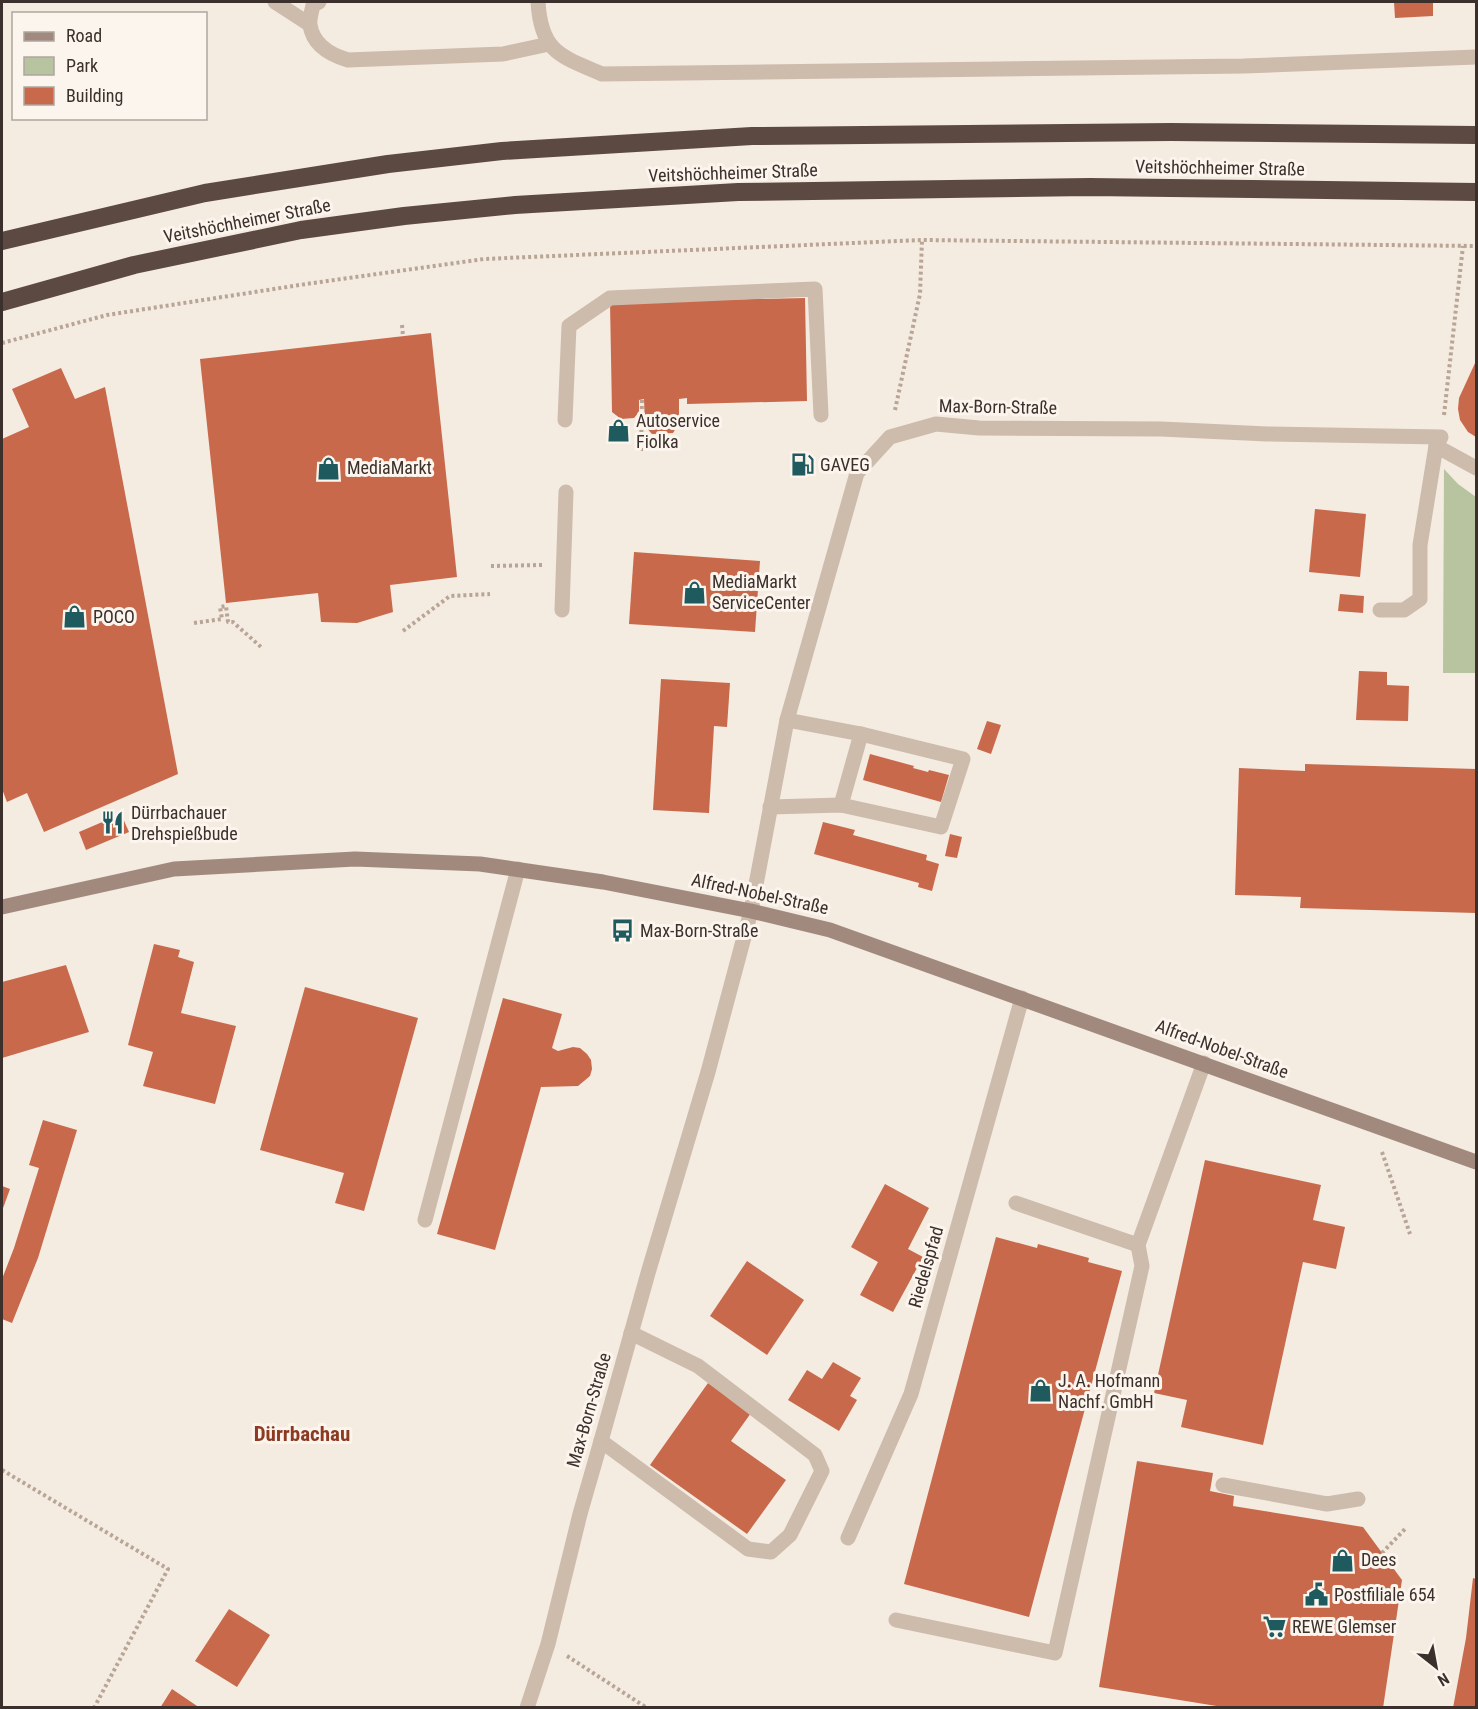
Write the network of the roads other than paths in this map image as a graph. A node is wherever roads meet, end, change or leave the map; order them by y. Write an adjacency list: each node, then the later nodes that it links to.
1 (275, 2): 4 (street)
2 (319, 2): 4 (street)
3 (538, 2): 5 (street)
4 (309, 24): 5 (street)
5 (549, 44): 6 (street)
6 (1476, 57)
7 (1476, 135): 9 (highway, Veitshöchheimer Straße)
8 (1476, 192): 10 (highway, Veitshöchheimer Straße)
9 (2, 241)
10 (2, 302)
11 (821, 415): 12 (street)
12 (565, 420)
13 (1438, 442): 14 (street, Max-Born-Straße); 17 (street); 18 (street, Max-Born-Straße)
14 (1476, 468)
15 (566, 492): 16 (street)
16 (562, 610)
17 (1380, 610)
18 (786, 720): 19 (street); 21 (street, Max-Born-Straße)
19 (861, 734): 20 (street); 20 (street)
20 (841, 805): 21 (street)
21 (770, 807): 24 (street, Max-Born-Straße)
22 (518, 869): 23 (street, Alfred-Nobel-Straße); 24 (street, Alfred-Nobel-Straße); 29 (street)
23 (2, 907)
24 (752, 911): 25 (street, Alfred-Nobel-Straße); 31 (street, Max-Born-Straße)
25 (1022, 998): 26 (street, Alfred-Nobel-Straße); 35 (street, Riedelspfad)
26 (1204, 1063): 27 (street, Alfred-Nobel-Straße); 30 (street)
27 (1476, 1162)
28 (1016, 1203): 30 (street)
29 (425, 1220)
30 (1138, 1245): 36 (street)
31 (631, 1333): 32 (street, Max-Born-Straße); 32 (street)
32 (601, 1441): 37 (street, Max-Born-Straße)
33 (1223, 1485): 34 (street)
34 (1358, 1498)
35 (848, 1538)
36 (897, 1620)
37 (527, 1707)

